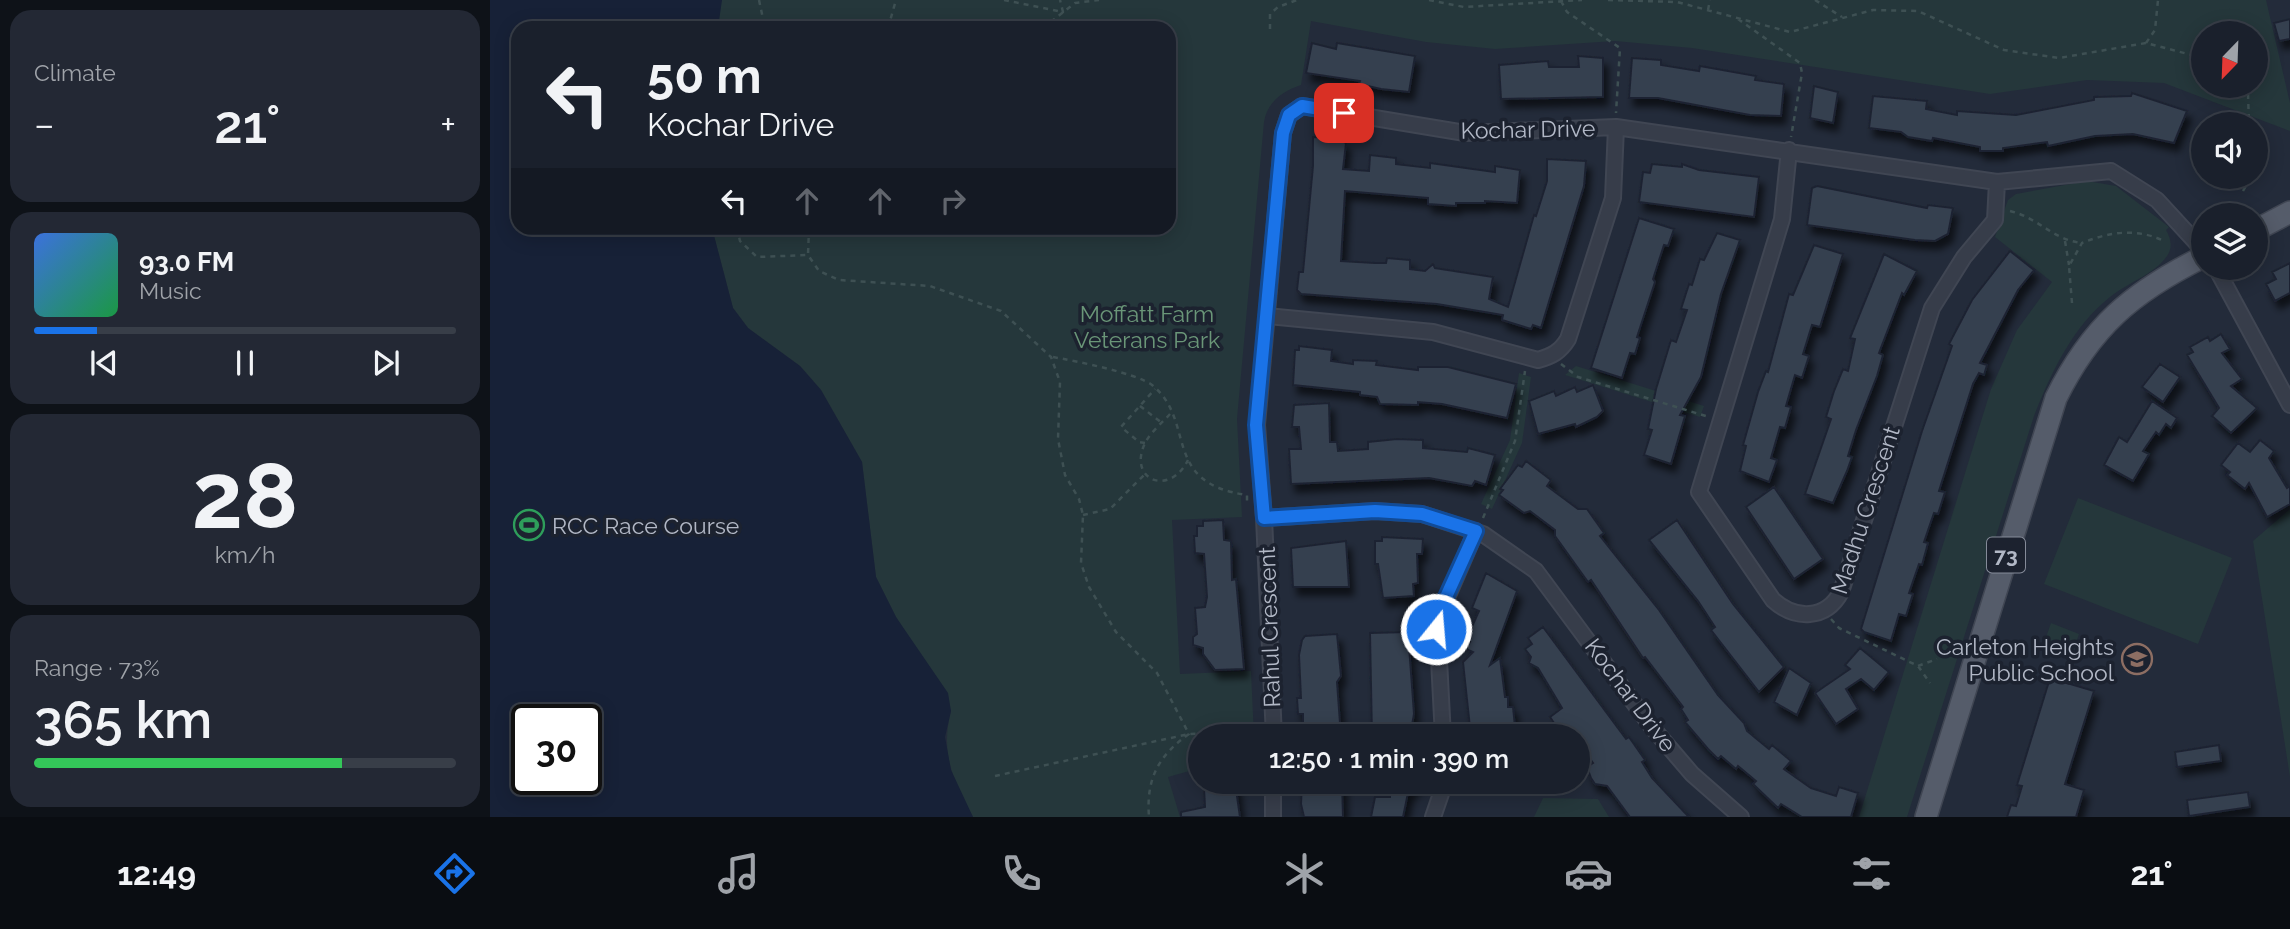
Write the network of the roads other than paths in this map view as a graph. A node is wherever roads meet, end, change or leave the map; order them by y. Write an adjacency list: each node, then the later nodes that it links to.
1 (1616, 127): 2 (street, Kochar Drive); 9 (street); 9 (street, Kochar Drive)
2 (1789, 150): 3 (street, Kochar Drive); 3 (street, Madhu Crescent)
3 (1997, 182): 6 (street, Kochar Drive)
4 (2290, 212): 5 (main road)
5 (2268, 224)
6 (2191, 237)
7 (2191, 264): 20 (main road, 73)
8 (2222, 280): 10 (street)
9 (1267, 316): 11 (street, Kochar Drive)
10 (2290, 405)
11 (1264, 518): 12 (street, Kochar Drive); 13 (street, Rahul Crescent)
12 (1476, 531): 14 (street); 19 (street, Kochar Drive)
13 (1274, 724)
14 (1442, 724)
15 (1273, 794): 17 (street)
16 (1441, 794): 18 (street)
17 (1273, 817)
18 (1433, 817)
19 (1741, 817)
20 (1926, 817)

